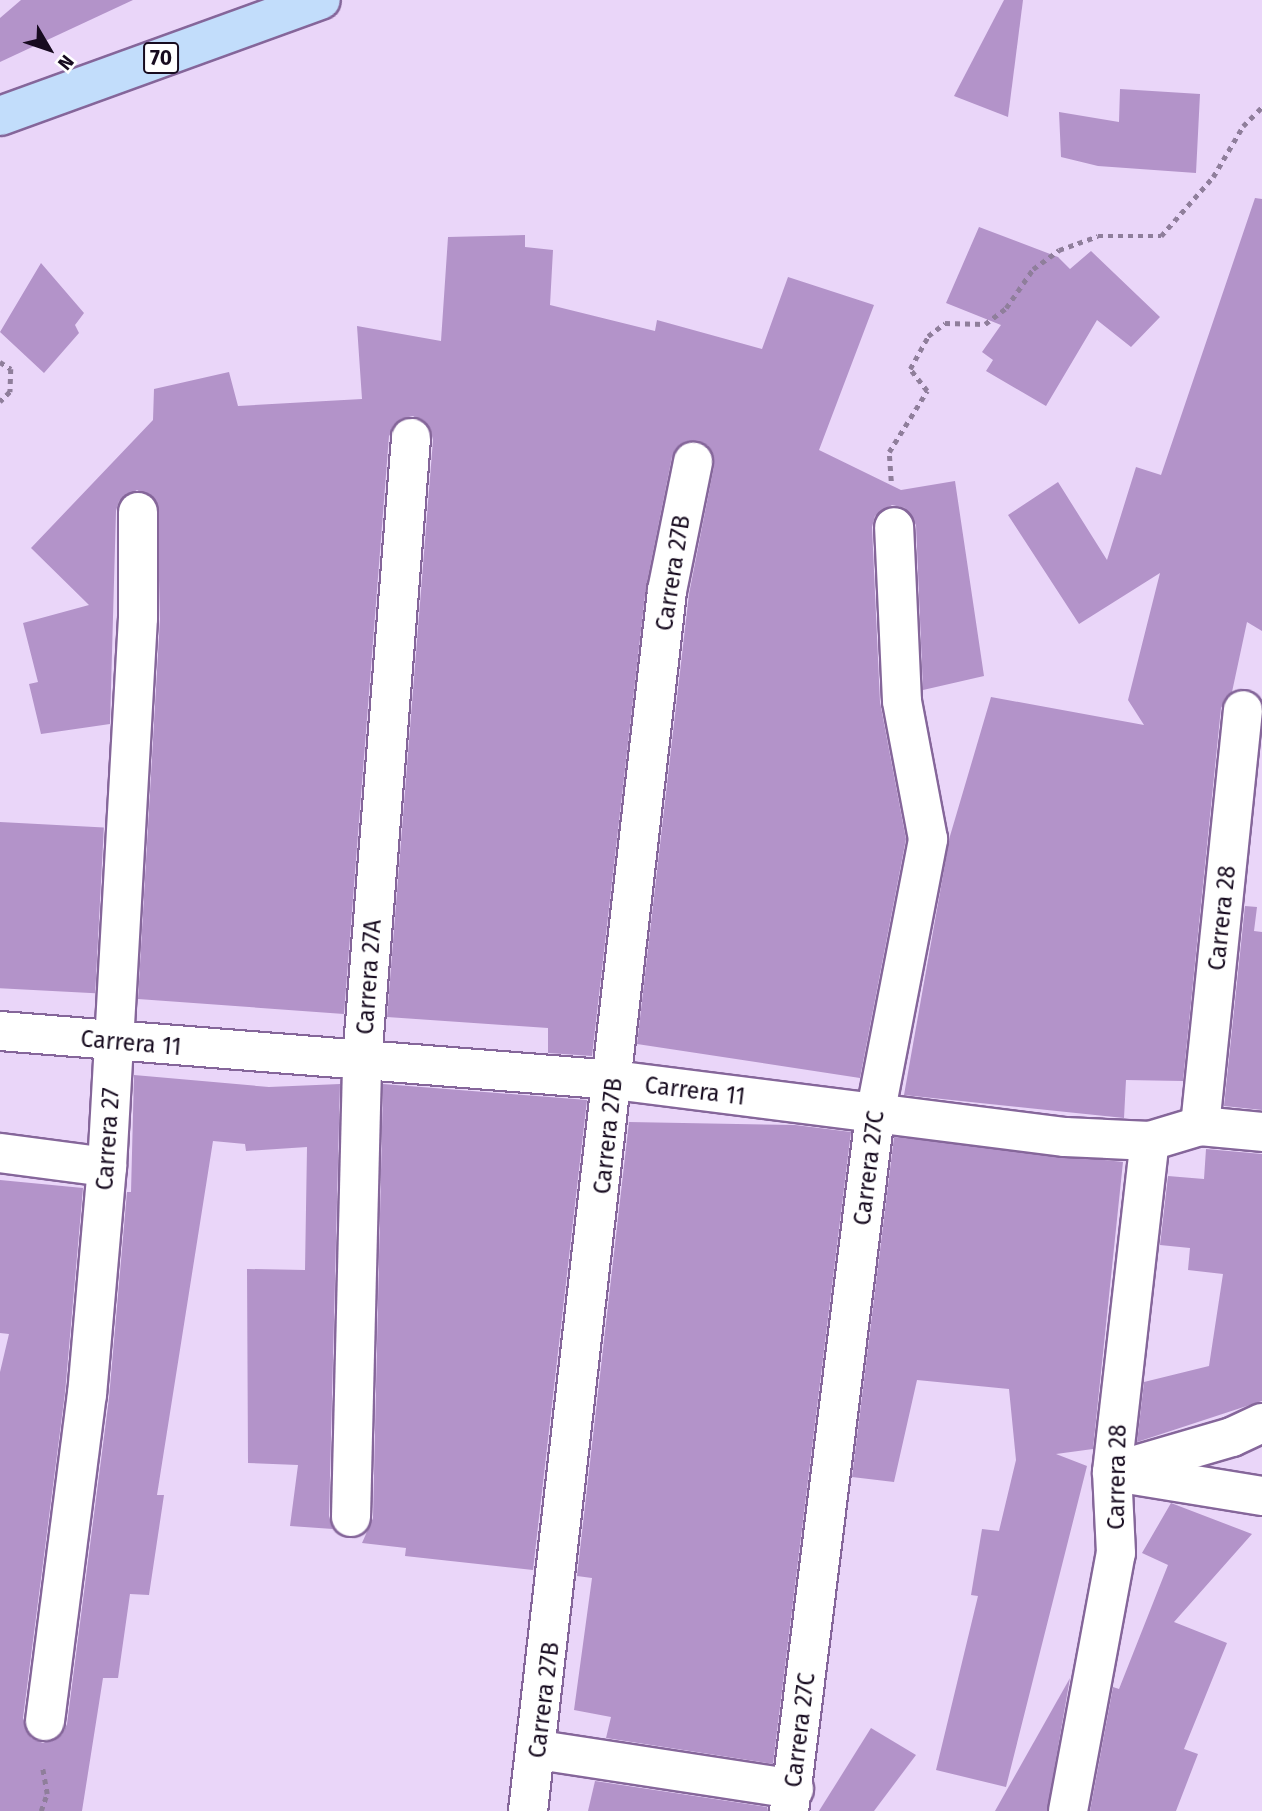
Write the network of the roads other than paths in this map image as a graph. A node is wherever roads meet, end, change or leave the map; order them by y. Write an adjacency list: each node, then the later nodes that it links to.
1 (321, 0): 2 (main road, 70)
2 (0, 116)
3 (411, 438): 10 (street, Carrera 27A)
4 (693, 462): 11 (street, Carrera 27B)
5 (138, 512): 9 (street, Carrera 27)
6 (894, 527): 12 (street, Carrera 27C)
7 (1243, 710): 13 (street, Carrera 28)
8 (0, 1031): 9 (street, Carrera 11)
9 (113, 1042): 10 (street, Carrera 11); 17 (street, Carrera 27)
10 (362, 1061): 11 (street, Carrera 11); 21 (street, Carrera 27A)
11 (614, 1080): 12 (street, Carrera 11); 23 (street, Carrera 27B)
12 (875, 1115): 15 (street, Carrera 11); 24 (street, Carrera 27C)
13 (1200, 1126): 14 (street, Carrera 11); 15 (street, Carrera 11)
14 (1262, 1132)
15 (1150, 1141): 19 (street, Carrera 28)
16 (0, 1153): 17 (street)
17 (107, 1167): 22 (street, Carrera 27)
18 (1262, 1423): 19 (street)
19 (1112, 1472): 20 (street); 26 (street, Carrera 28)
20 (1262, 1496)
21 (351, 1517)
22 (45, 1721)
23 (539, 1750): 24 (street); 25 (street, Carrera 27B)
24 (792, 1800)
25 (528, 1811)
26 (1068, 1811)

